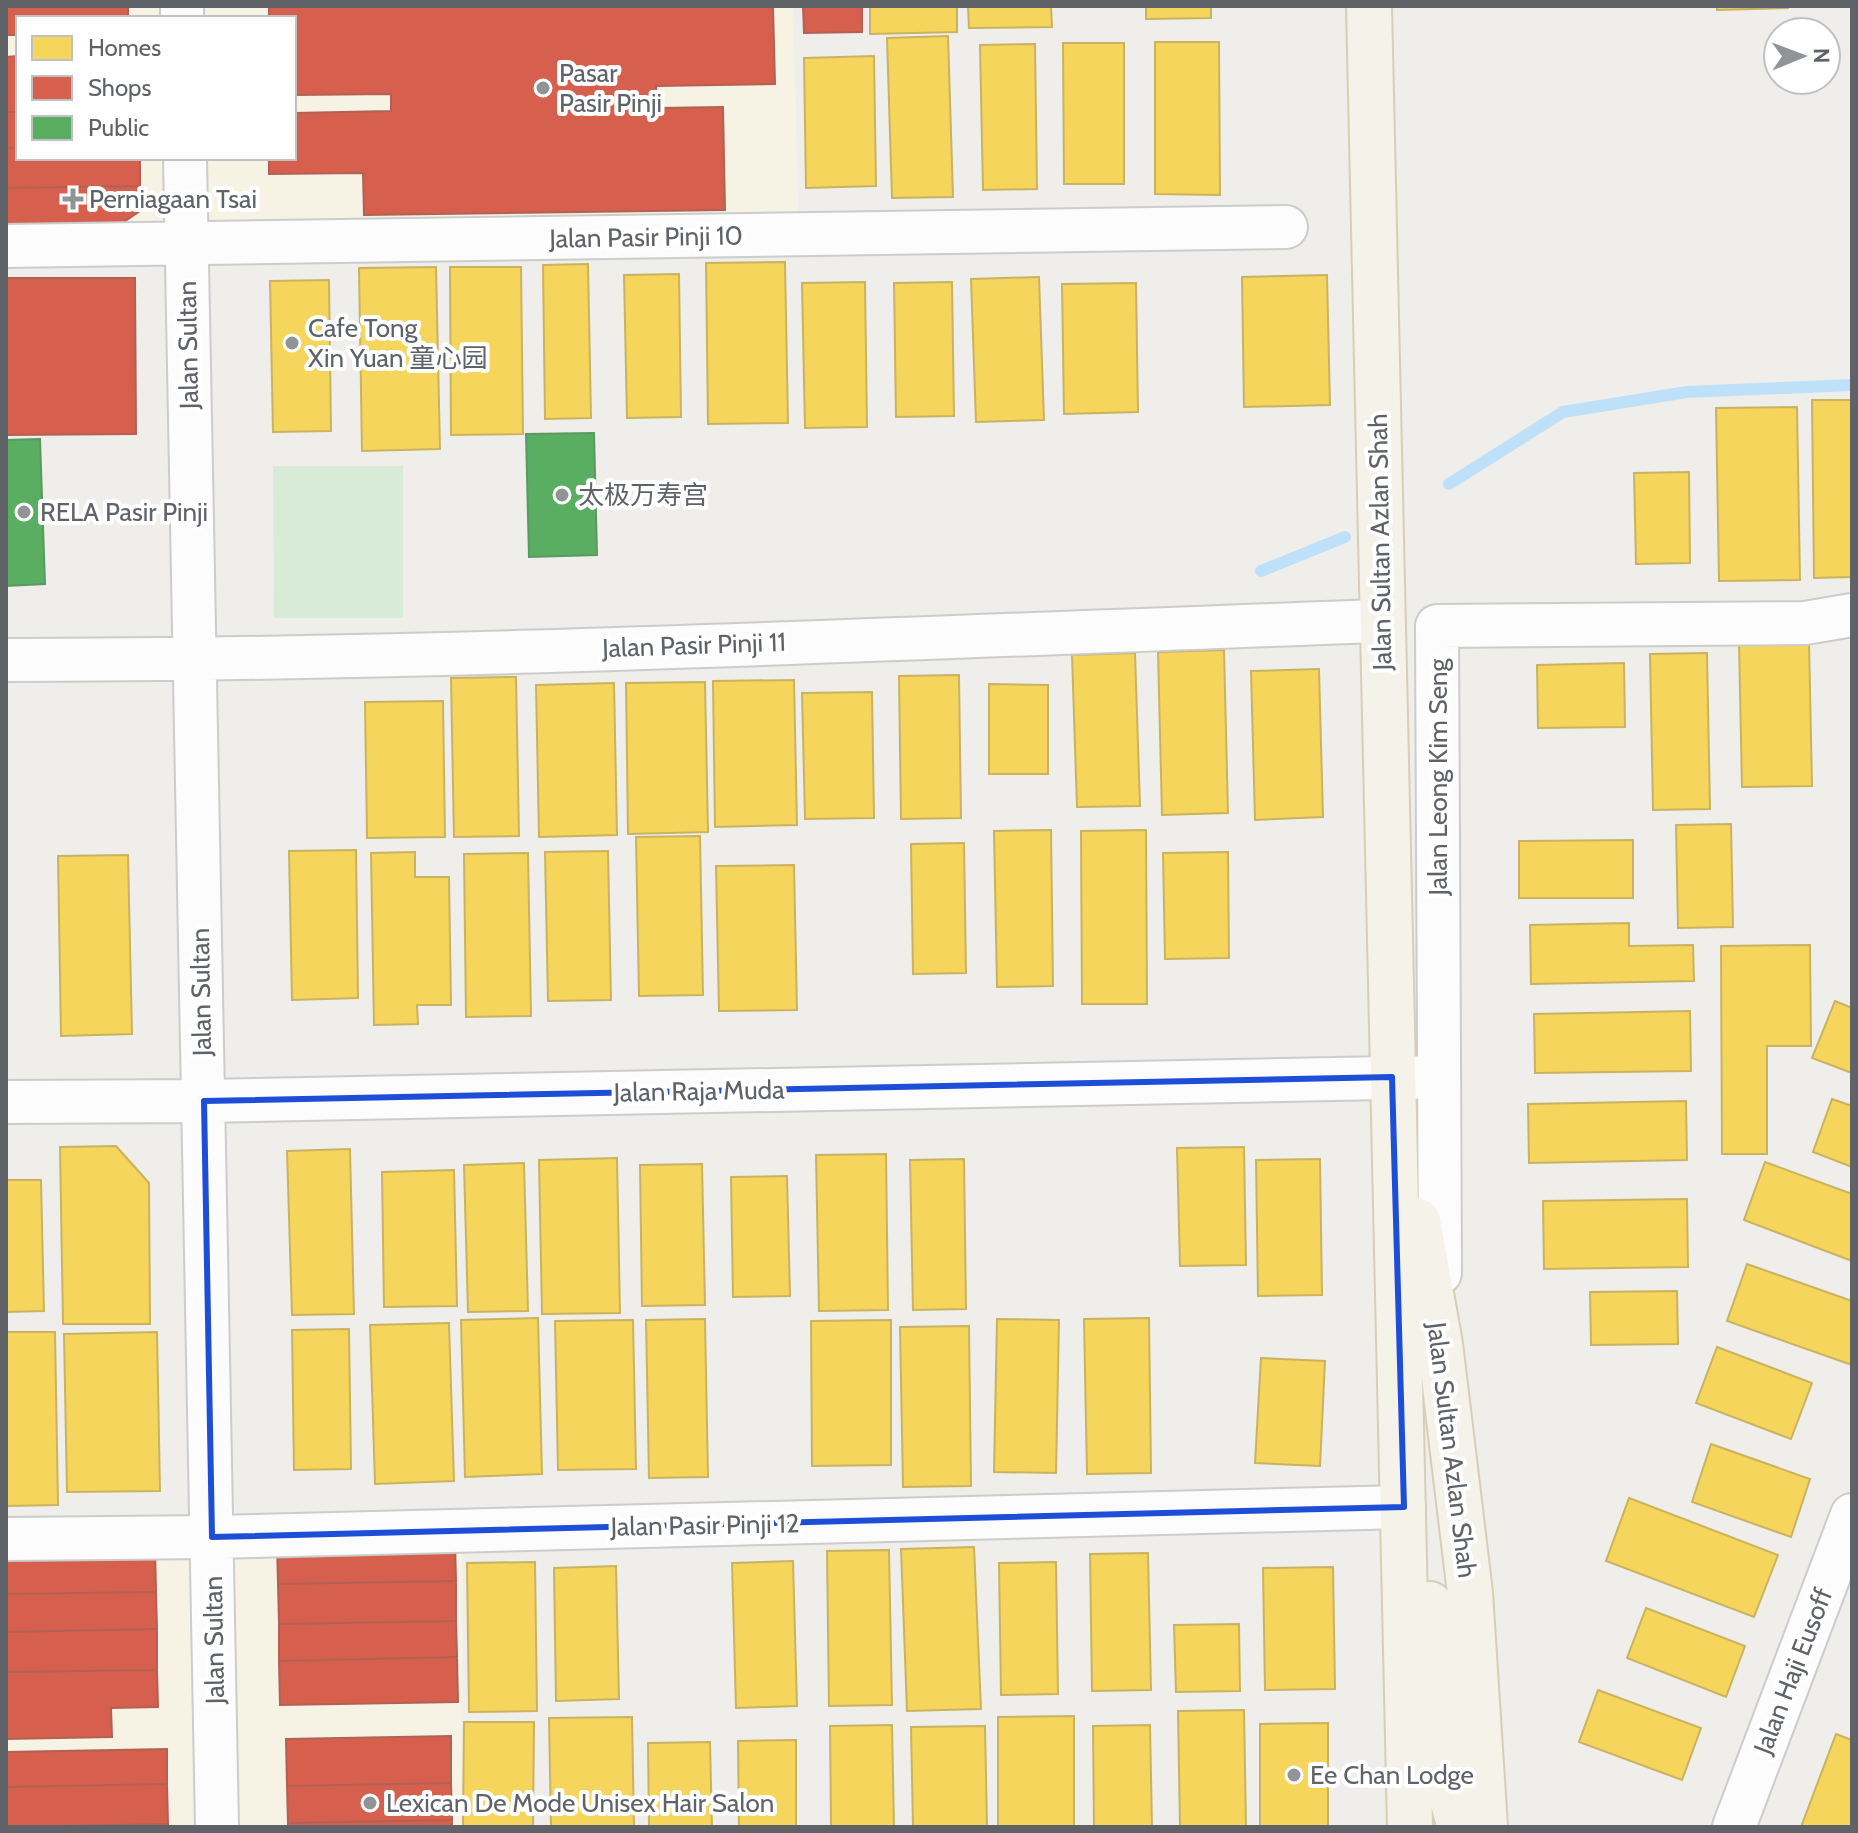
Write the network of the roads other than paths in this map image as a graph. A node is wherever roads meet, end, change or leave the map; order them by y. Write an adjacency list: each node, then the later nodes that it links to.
1 (1369, 6): 7 (main road, Jalan Sultan Azlan Shah)
2 (185, 160): 4 (street, Jalan Sultan)
3 (1286, 227): 4 (street, Jalan Pasir Pinji 10)
4 (186, 245): 5 (street, Jalan Pasir Pinji 10); 9 (street, Jalan Sultan)
5 (6, 246)
6 (1852, 615): 11 (street, Jalan Leong Kim Seng)
7 (1381, 621): 9 (street, Jalan Pasir Pinji 11); 10 (main road, Jalan Sultan Azlan Shah)
8 (6, 660): 9 (street, Jalan Pasir Pinji 11)
9 (194, 660): 12 (street, Jalan Sultan)
10 (1392, 1077): 11 (street, Jalan Raja Muda); 12 (street, Jalan Raja Muda); 14 (main road, Jalan Sultan Azlan Shah); 15 (main road, Jalan Sultan Azlan Shah)
11 (1439, 1077): 14 (street, Jalan Leong Kim Seng)
12 (204, 1101): 13 (street, Jalan Raja Muda); 17 (street, Jalan Sultan)
13 (6, 1102)
14 (1440, 1344): 22 (main road, Jalan Sultan Azlan Shah)
15 (1404, 1507): 17 (street, Jalan Pasir Pinji 12); 20 (main road, Jalan Sultan Azlan Shah); 21 (main road)
16 (1852, 1515): 23 (street, Jalan Haji Eusoff)
17 (212, 1537): 18 (street, Jalan Pasir Pinji 12); 19 (street, Jalan Sultan)
18 (6, 1539)
19 (217, 1827)
20 (1410, 1827)
21 (1460, 1827)
22 (1485, 1827)
23 (1734, 1827)

